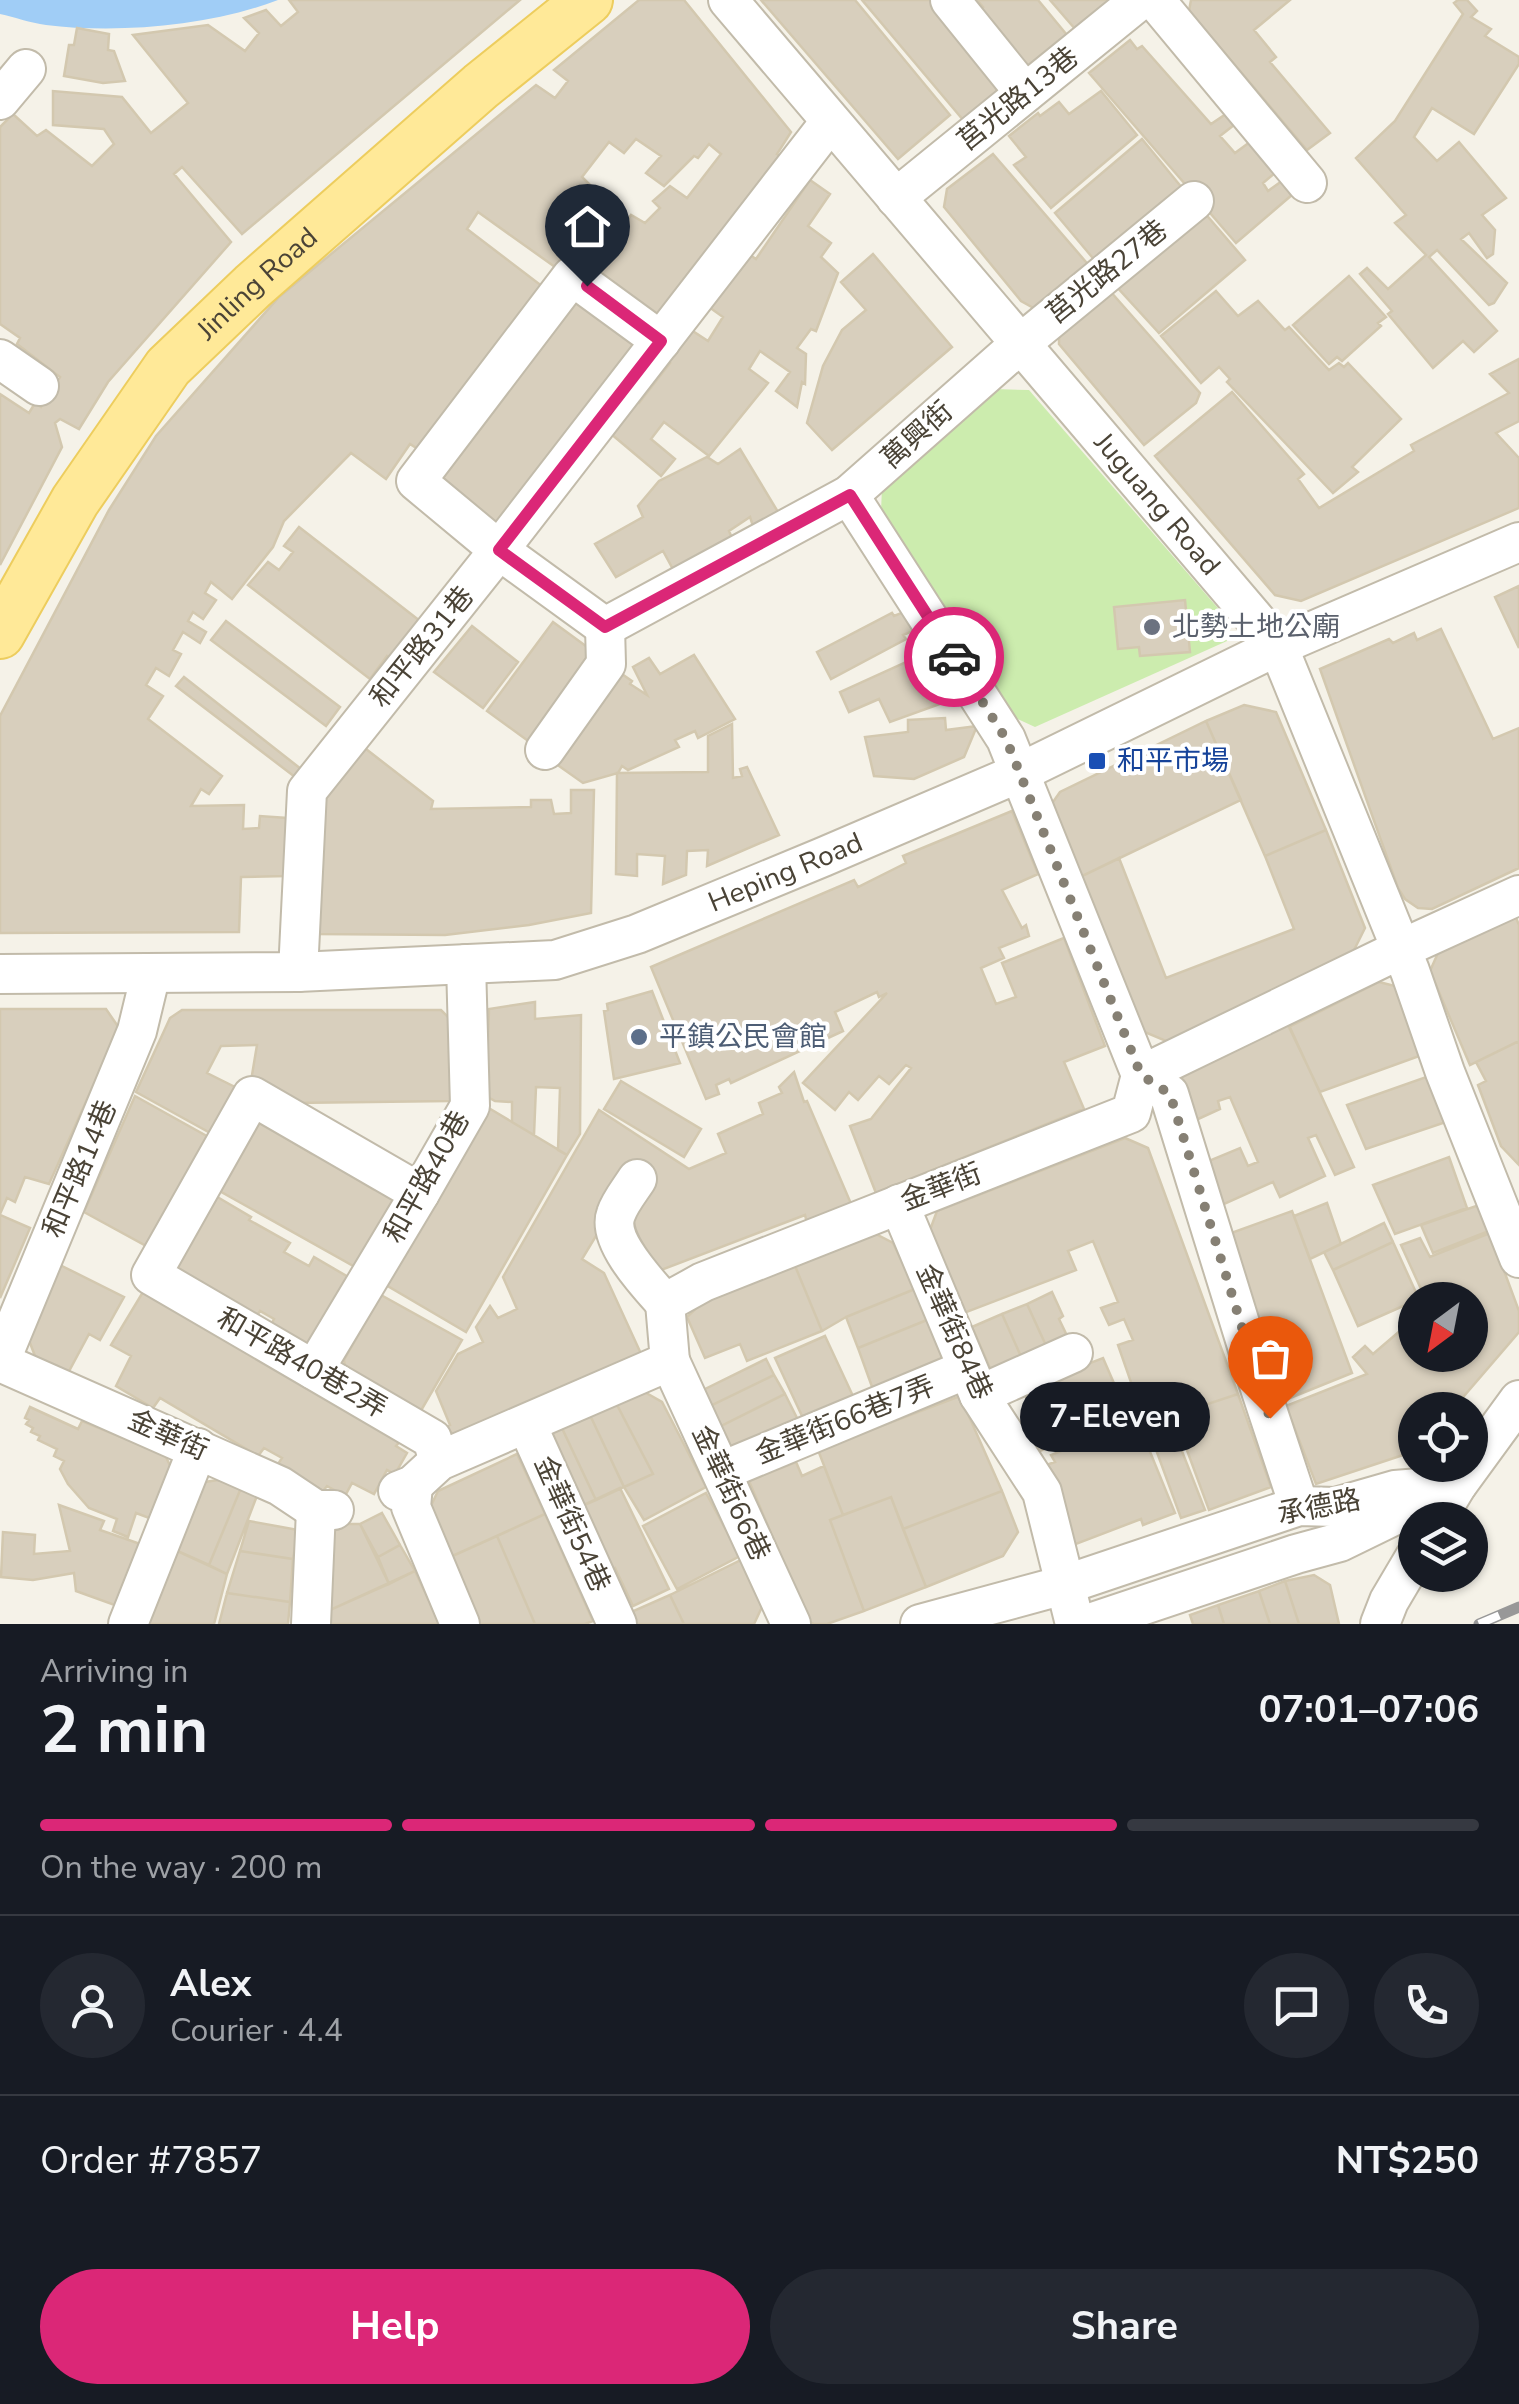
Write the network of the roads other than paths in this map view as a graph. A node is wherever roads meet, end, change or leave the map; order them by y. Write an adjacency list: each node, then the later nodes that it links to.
1 (588, 0): 21 (main road, Jinling Road)
2 (728, 0): 9 (street, Juguang Road)
3 (950, 0): 7 (street)
4 (1140, 0): 7 (street, 莒光路13巷)
5 (1155, 0): 10 (street)
6 (26, 69): 8 (street)
7 (1025, 93): 11 (street, 莒光路13巷)
8 (0, 100)
9 (830, 122): 11 (street, Juguang Road); 13 (street, 和平路31巷)
10 (1307, 184)
11 (896, 198): 14 (street, Juguang Road)
12 (1194, 201): 14 (street, 莒光路27巷)
13 (661, 341): 19 (street, 和平路31巷); 19 (street)
14 (1020, 344): 17 (street, 萬興街); 22 (street, Juguang Road)
15 (0, 359): 16 (street)
16 (38, 386)
17 (850, 495): 20 (street, 萬興街); 24 (street)
18 (1519, 542): 22 (street, Heping Road)
19 (499, 550): 20 (street); 28 (street, 和平路31巷)
20 (605, 627): 23 (street)
21 (0, 634)
22 (1278, 646): 24 (street, Heping Road); 26 (street, Juguang Road)
23 (544, 750)
24 (1020, 772): 27 (street, Heping Road); 31 (street)
25 (1519, 895): 26 (street)
26 (1400, 949): 31 (street); 35 (street, Juguang Road)
27 (466, 964): 28 (street, Heping Road); 33 (street, 和平路40巷)
28 (298, 972): 29 (street, Heping Road)
29 (150, 973): 30 (street, Heping Road); 39 (street, 和平路14巷)
30 (0, 974)
31 (1141, 1075): 34 (street, 金華街); 49 (street)
32 (636, 1179): 36 (street)
33 (420, 1193): 40 (street, 和平路40巷); 40 (street, 和平路40巷2弄)
34 (898, 1204): 36 (street, 金華街); 41 (street, 金華街84巷)
35 (1519, 1258)
36 (665, 1304): 38 (street)
37 (1073, 1353): 41 (street, 金華街66巷7弄)
38 (670, 1361): 43 (street); 45 (street, 金華街66巷)
39 (0, 1362): 44 (street, 金華街)
40 (314, 1370): 46 (street, 和平路40巷2弄)
41 (973, 1382): 45 (street, 金華街66巷7弄); 50 (street, 金華街84巷)
42 (1519, 1400): 47 (street)
43 (526, 1425): 46 (street); 55 (street, 金華街54巷)
44 (198, 1448): 52 (street); 53 (street, 金華街)
45 (722, 1471): 56 (street, 金華街66巷)
46 (417, 1479): 54 (street)
47 (1457, 1485): 48 (street); 49 (street, 承德路); 59 (street, 承德路)
48 (1447, 1502)
49 (1299, 1506): 50 (street, 承德路)
50 (1064, 1585): 57 (street, 承德路); 58 (street, 金華街84巷)
51 (1398, 1586): 60 (street)
52 (128, 1624)
53 (311, 1624)
54 (460, 1624)
55 (617, 1624)
56 (791, 1624)
57 (920, 1624)
58 (1075, 1624)
59 (1087, 1624)
60 (1380, 1624)

